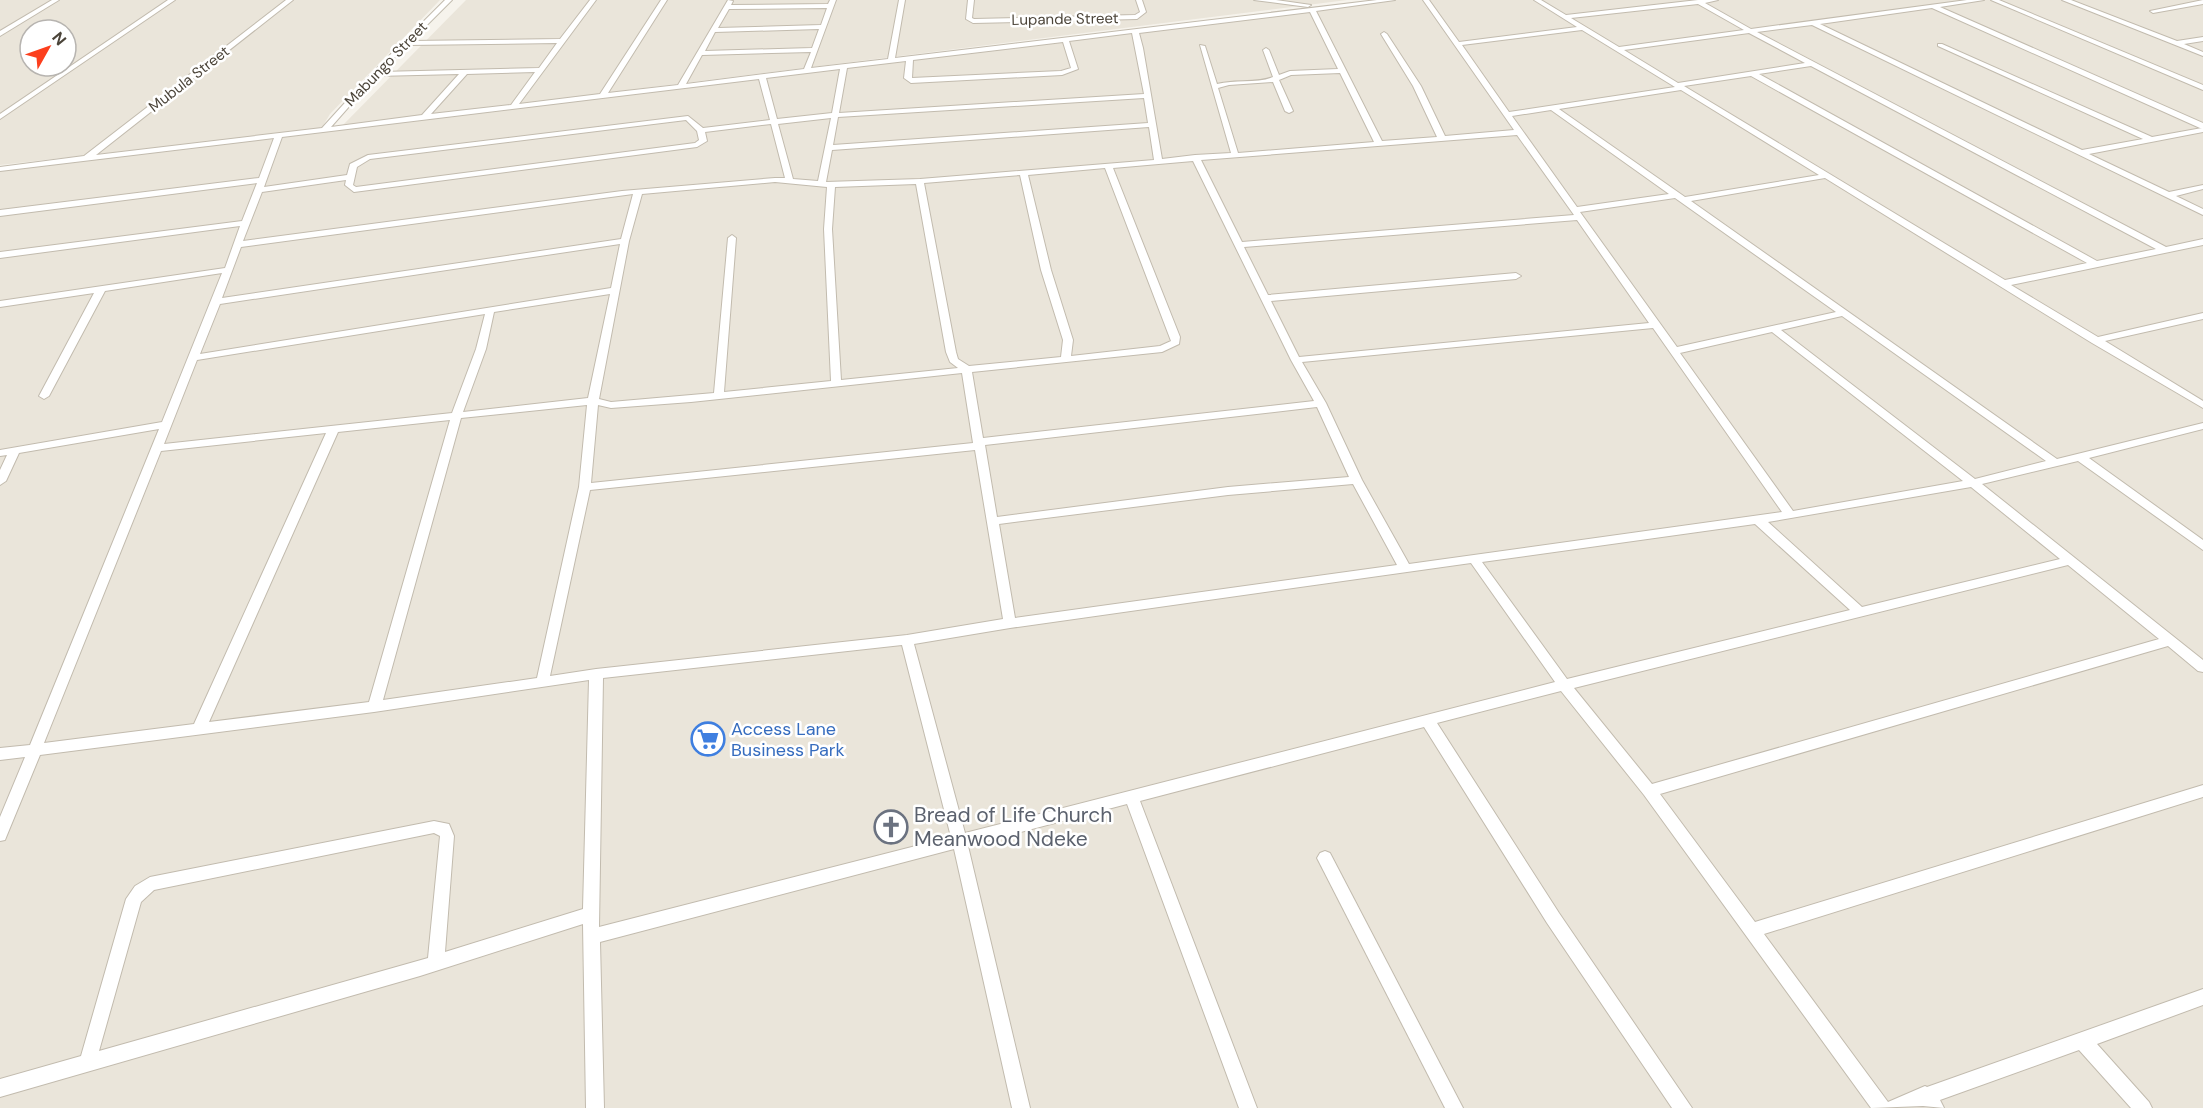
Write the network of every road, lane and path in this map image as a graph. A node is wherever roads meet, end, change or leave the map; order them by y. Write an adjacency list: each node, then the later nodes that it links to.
1 (57, 0): 34 (street)
2 (172, 0): 72 (street)
3 (290, 0): 88 (street, Mubula Street)
4 (449, 0): 39 (street, Mabungo Street)
5 (593, 0): 38 (street)
6 (664, 0): 65 (street)
7 (902, 0): 50 (street)
8 (971, 0): 26 (street, Lupande Street)
9 (1138, 0): 26 (street, Lupande Street)
10 (1262, 0): 24 (street)
11 (1335, 0): 24 (street)
12 (1392, 0): 24 (street)
13 (1426, 0): 40 (street)
14 (1537, 0): 27 (street)
15 (1715, 0): 21 (street)
16 (1981, 0): 22 (street)
17 (1994, 0): 64 (street)
18 (2065, 0): 41 (street)
19 (2203, 2): 25 (street)
20 (832, 3): 23 (street); 29 (street)
21 (1701, 3): 27 (street); 33 (street)
22 (1930, 3): 28 (street); 76 (street)
23 (729, 4): 31 (street)
24 (1316, 7): 32 (street); 55 (street)
25 (2153, 10)
26 (1142, 15): 32 (street)
27 (1565, 17): 30 (street)
28 (1811, 22): 33 (street); 85 (street)
29 (824, 27): 31 (street); 44 (street)
30 (1583, 28): 40 (street); 46 (street)
31 (715, 30): 47 (street)
32 (1138, 30): 36 (street); 66 (street)
33 (1750, 31): 46 (street); 51 (street)
34 (0, 34)
35 (1384, 34): 81 (street)
36 (1065, 39): 49 (street); 49 (street)
37 (2203, 39): 41 (street)
38 (562, 41): 39 (street); 53 (street)
39 (406, 43): 58 (street, Mabungo Street)
40 (1457, 44): 70 (street)
41 (2175, 44): 48 (street)
42 (1940, 45): 82 (street)
43 (1202, 46): 63 (street)
44 (816, 50): 47 (street); 54 (street)
45 (1266, 50): 60 (street)
46 (1618, 50): 62 (street)
47 (702, 53): 61 (street)
48 (2203, 54)
49 (910, 59): 50 (street)
50 (891, 61): 52 (street)
51 (1811, 64): 57 (street); 112 (street)
52 (844, 67): 54 (street); 71 (street)
53 (541, 70): 56 (street); 67 (street)
54 (807, 71): 59 (street)
55 (1343, 71): 60 (street); 83 (street)
56 (465, 72): 58 (street); 73 (street)
57 (1752, 73): 62 (street); 114 (street)
58 (374, 74): 77 (street, Mabungo Street)
59 (762, 76): 61 (street); 74 (street)
60 (1276, 79): 63 (street); 69 (street)
61 (681, 86): 65 (street)
62 (1680, 86): 68 (street); 93 (street)
63 (1214, 87): 86 (street)
64 (2203, 88)
65 (603, 95): 67 (street)
66 (1147, 96): 71 (street); 75 (street)
67 (513, 107): 73 (street)
68 (1552, 107): 70 (street); 102 (street)
69 (1289, 111)
70 (1508, 114): 79 (street)
71 (836, 115): 74 (street); 84 (street)
72 (0, 117)
73 (425, 117): 77 (street)
74 (772, 122): 78 (street); 95 (street)
75 (1152, 125): 84 (street); 89 (street)
76 (2203, 128): 82 (street)
77 (324, 130): 80 (street)
78 (701, 130): 94 (street); 94 (street)
79 (1521, 132): 81 (street); 105 (street)
80 (279, 135): 88 (street); 98 (street)
81 (1442, 138): 83 (street)
82 (2151, 140): 85 (street)
83 (1379, 143): 86 (street)
84 (830, 148): 97 (street)
85 (2080, 153): 101 (street)
86 (1235, 155): 87 (street)
87 (1195, 157): 89 (street); 111 (street)
88 (87, 158): 91 (street)
89 (1158, 160): 90 (street)
90 (1108, 166): 92 (street); 131 (street)
91 (0, 169)
92 (1024, 173): 96 (street); 131 (street)
93 (1825, 176): 102 (street); 117 (street)
94 (349, 177): 98 (street)
95 (789, 180): 97 (street); 100 (street)
96 (920, 181): 97 (street); 133 (street)
97 (826, 184): 134 (street)
98 (259, 185): 104 (street); 106 (street)
99 (2203, 187): 101 (street)
100 (638, 194): 108 (street); 110 (street)
101 (2167, 195): 103 (street)
102 (1680, 198): 105 (street); 124 (street)
103 (2203, 212)
104 (0, 213)
105 (1576, 214): 111 (street); 126 (street)
106 (244, 223): 110 (street); 113 (street)
107 (732, 238): 136 (street)
108 (626, 242): 119 (street); 121 (street)
109 (2203, 242): 112 (street)
110 (236, 245): 115 (street)
111 (1239, 245): 120 (street)
112 (2165, 250): 114 (street)
113 (0, 255)
114 (2096, 264): 117 (street)
115 (226, 270): 118 (street); 121 (street)
116 (1516, 276): 120 (street)
117 (2001, 285): 128 (street)
118 (101, 289): 122 (street); 135 (street)
119 (616, 290): 123 (street); 137 (street)
120 (1268, 298): 132 (street)
121 (216, 302): 130 (street)
122 (0, 304)
123 (490, 311): 130 (street); 140 (street)
124 (1844, 313): 127 (street); 149 (street)
125 (2203, 316): 128 (street)
126 (1656, 325): 129 (street); 132 (street)
127 (1774, 329): 129 (street); 152 (street)
128 (2095, 341): 139 (street)
129 (1674, 351): 154 (street)
130 (192, 358): 141 (street)
131 (1066, 359): 133 (street)
132 (1296, 360): 138 (street)
133 (966, 369): 134 (street); 144 (street)
134 (836, 384): 136 (street)
135 (44, 396)
136 (719, 396): 137 (street)
137 (593, 401): 140 (street); 153 (street)
138 (1321, 403): 144 (street); 150 (street)
139 (2203, 405)
140 (456, 417): 143 (street); 169 (street)
141 (166, 425): 145 (street); 146 (street)
142 (2203, 426): 148 (street)
143 (334, 428): 145 (street); 171 (street)
144 (978, 444): 153 (street); 156 (street)
145 (157, 448): 172 (street)
146 (15, 451): 147 (street); 151 (street)
147 (0, 453)
148 (2080, 457): 149 (street); 157 (street)
149 (2054, 462): 152 (street)
150 (1356, 480): 156 (street); 160 (street)
151 (0, 481)
152 (1973, 483): 154 (street); 159 (street)
153 (585, 487): 167 (street)
154 (1790, 515): 155 (street)
155 (1757, 519): 158 (street); 161 (street)
156 (994, 521): 162 (street)
157 (2203, 546)
158 (1473, 558): 160 (street); 168 (street)
159 (2068, 561): 161 (street); 164 (street)
160 (1405, 568): 162 (street)
161 (1860, 612): 168 (street)
162 (1010, 623): 163 (street)
163 (907, 640): 166 (street); 178 (street)
164 (2170, 641): 165 (street); 174 (street)
165 (2203, 667)
166 (596, 674): 167 (street); 180 (street)
167 (542, 683): 169 (street)
168 (1564, 685): 170 (street); 174 (street)
169 (374, 707): 171 (street)
170 (1428, 721): 176 (street); 193 (street)
171 (199, 729): 172 (street)
172 (34, 749): 173 (street); 177 (street)
173 (0, 754)
174 (1649, 791): 181 (street)
175 (2203, 791): 181 (street)
176 (1132, 799): 178 (street); 191 (street)
177 (0, 835)
178 (960, 842): 182 (street); 190 (street)
179 (1325, 858): 192 (street)
180 (591, 914): 182 (street); 183 (street)
181 (1754, 930): 194 (street)
182 (593, 936): 189 (street)
183 (436, 963): 186 (street); 186 (street)
184 (2203, 997): 185 (street)
185 (2082, 1040): 188 (street); 196 (street)
186 (87, 1064): 187 (street)
187 (0, 1088)
188 (1930, 1102): 195 (street)
189 (595, 1108)
190 (1021, 1108)
191 (1248, 1108)
192 (1454, 1108)
193 (1683, 1108)
194 (1882, 1108)
195 (1894, 1108)
196 (2143, 1108)

